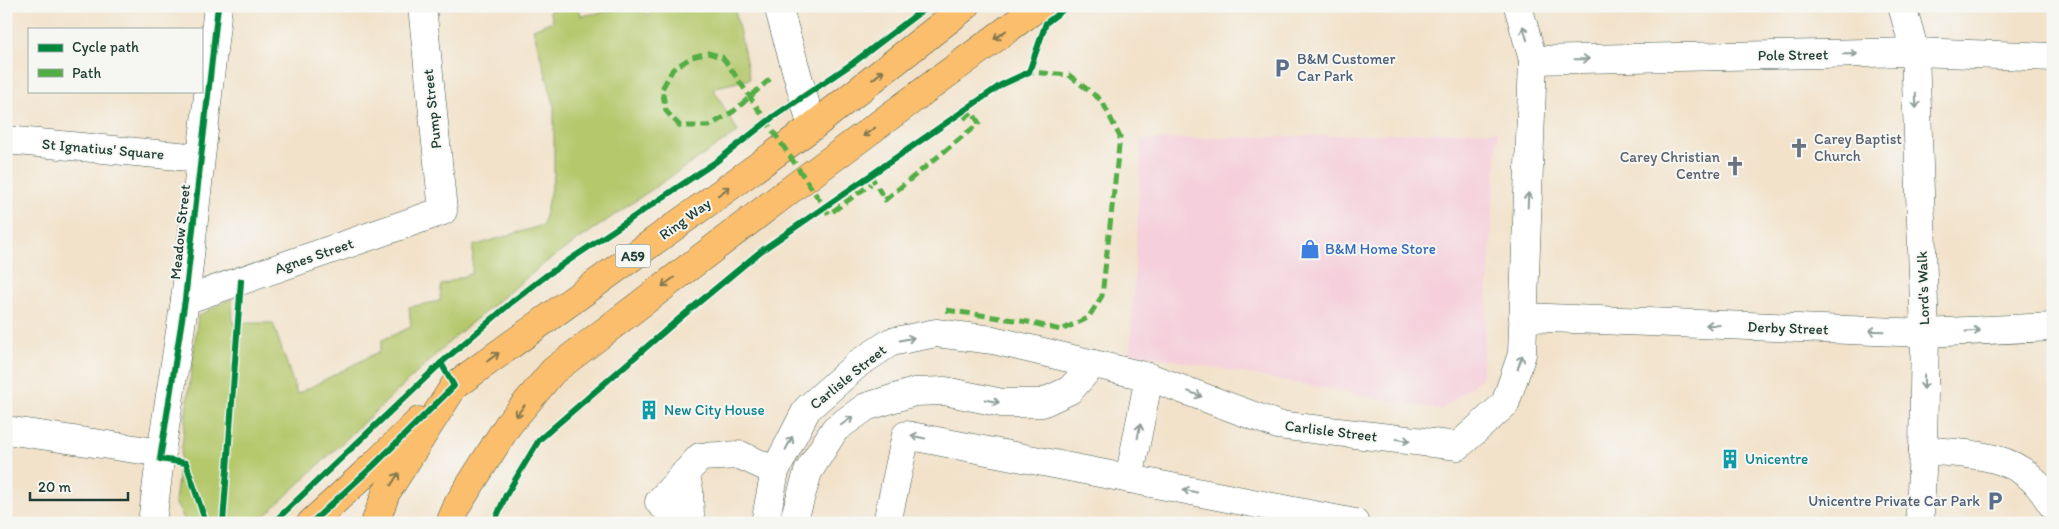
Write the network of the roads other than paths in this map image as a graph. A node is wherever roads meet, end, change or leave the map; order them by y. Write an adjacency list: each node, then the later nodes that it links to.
1 (218, 6): 13 (street, Meadow Street)
2 (422, 6): 14 (street, Pump Street)
3 (778, 6): 11 (street)
4 (966, 6): 11 (highway, Ring Way / A59, one-way to 4)
5 (1039, 6): 33 (highway, one-way to 33)
6 (1518, 6): 10 (street, Carlisle Street, one-way to 6)
7 (1902, 6): 8 (street, Lord's Walk)
8 (1915, 52): 9 (street, Pole Street); 10 (street, Pole Street, one-way to 8); 18 (street, Lord's Walk, one-way to 18)
9 (2053, 57)
10 (1533, 60): 16 (street, Carlisle Street, one-way to 10)
11 (812, 127): 21 (highway, Ring Way / A59, one-way to 11)
12 (6, 140): 13 (street, St Ignatius' Square)
13 (200, 158): 15 (street, Meadow Street)
14 (443, 211): 15 (street, Agnes Street)
15 (185, 300): 24 (street, Meadow Street)
16 (1524, 317): 18 (street, Derby Street, one-way to 16); 20 (street, Carlisle Street, one-way to 16)
17 (2053, 326): 18 (street, Derby Street, one-way to 17)
18 (1924, 333): 23 (street, Lord's Walk, one-way to 23)
19 (1093, 364): 20 (street, Carlisle Street); 25 (street, Carlisle Street, one-way to 19); 35 (street, one-way to 19)
20 (1149, 376): 27 (street, one-way to 20)
21 (454, 386): 31 (highway); 32 (highway, Ring Way / A59, one-way to 21)
22 (6, 430): 24 (street)
23 (1923, 450): 28 (street); 29 (street, Lord's Walk)
24 (162, 452): 30 (street, Meadow Street)
25 (775, 471): 26 (street); 34 (street, Carlisle Street)
26 (685, 473)
27 (1129, 479): 36 (street, one-way to 36); 37 (street, one-way to 27)
28 (2053, 506)
29 (1918, 519)
30 (152, 523)
31 (311, 523)
32 (375, 523)
33 (450, 523)
34 (765, 523)
35 (793, 523)
36 (887, 523)
37 (1355, 523)

